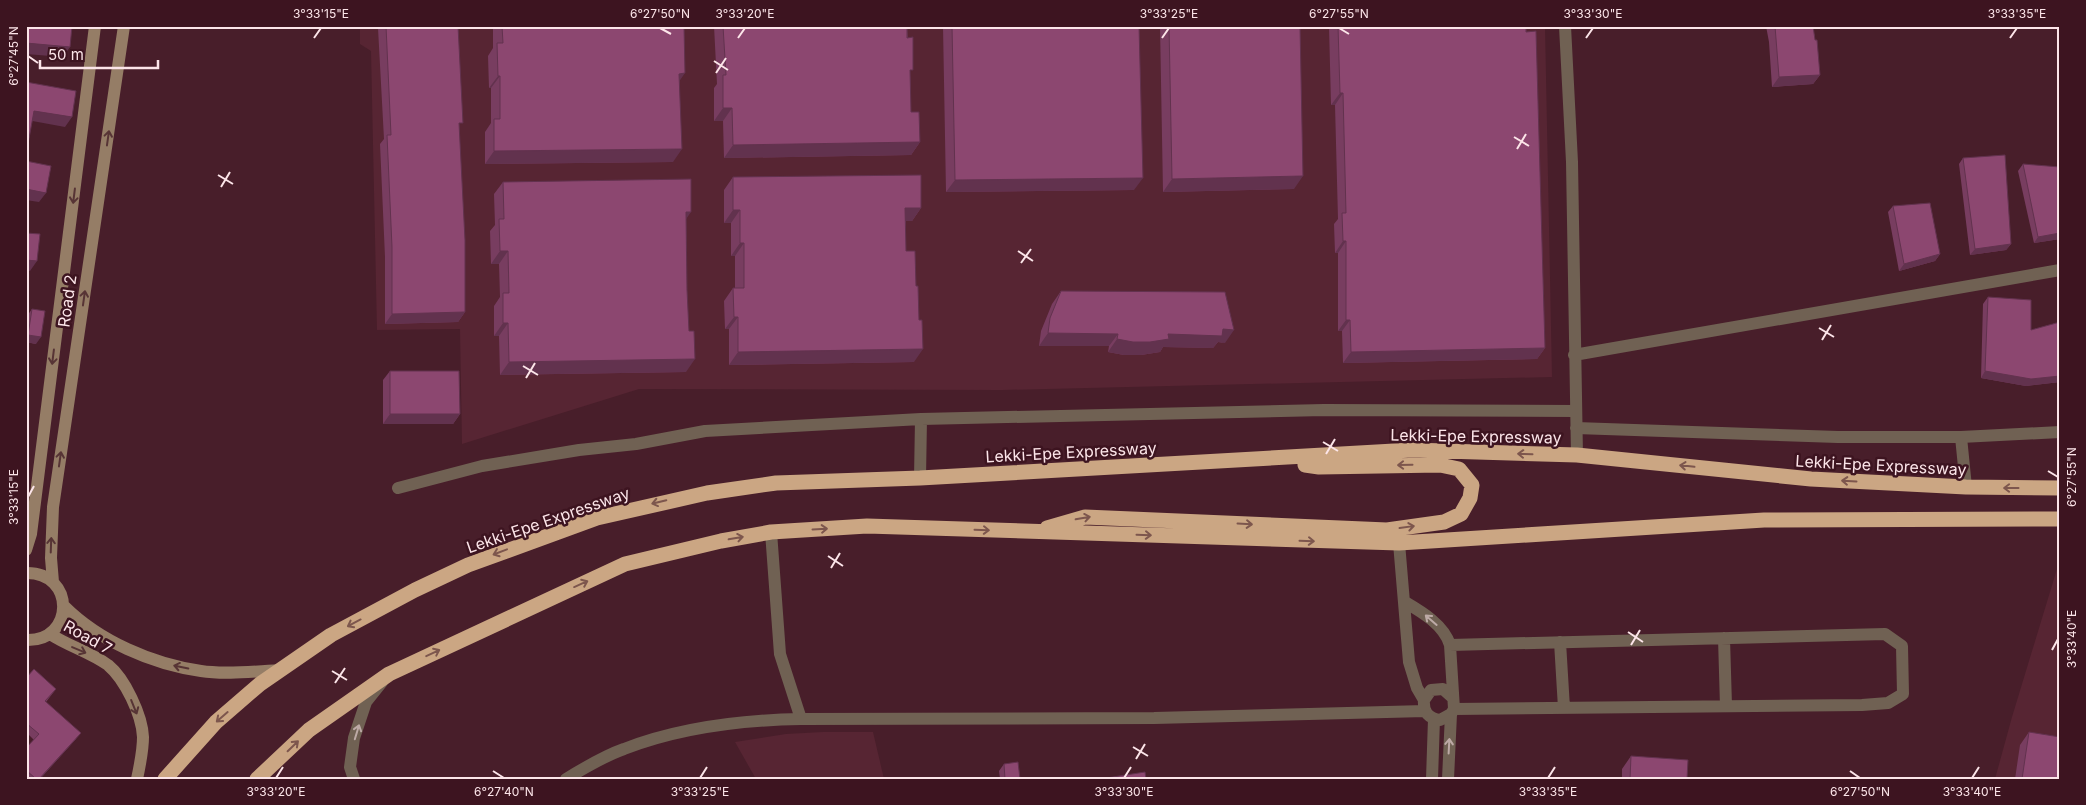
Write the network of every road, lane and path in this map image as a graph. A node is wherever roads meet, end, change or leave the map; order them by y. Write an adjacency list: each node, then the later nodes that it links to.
1 (96, 26): 21 (street, Road 2, one-way to 21)
2 (124, 26): 23 (street, Road 2, one-way to 2)
3 (1565, 26): 5 (street)
4 (2060, 270): 5 (street)
5 (1574, 355): 6 (street)
6 (1576, 411): 7 (street); 8 (street)
7 (921, 419): 13 (street); 15 (street)
8 (1576, 428): 10 (street); 11 (street)
9 (2060, 432): 10 (street)
10 (1961, 437): 14 (street)
11 (1576, 455): 12 (highway, Lekki-Epe Expressway, one-way to 12); 14 (highway, Lekki-Epe Expressway, one-way to 11)
12 (1275, 459): 13 (highway, Lekki-Epe Expressway); 19 (highway, one-way to 12)
13 (920, 478): 31 (highway, Lekki-Epe Expressway, one-way to 31)
14 (1966, 487): 16 (highway, Lekki-Epe Expressway, one-way to 14)
15 (398, 488)
16 (2060, 488)
17 (2060, 519): 20 (highway)
18 (771, 532): 19 (highway, one-way to 19); 32 (highway, one-way to 18); 37 (street)
19 (1036, 532): 20 (highway, one-way to 20)
20 (1399, 544): 24 (street)
21 (26, 550)
22 (26, 573): 23 (street)
23 (53, 582): 25 (street)
24 (1405, 602): 30 (street, one-way to 24); 36 (street)
25 (64, 606): 26 (street); 31 (street, Road 7, one-way to 25)
26 (50, 634): 28 (street); 38 (street, Road 7, one-way to 38)
27 (1724, 638): 29 (street); 33 (street); 33 (street)
28 (26, 640)
29 (1560, 642): 30 (street); 35 (street)
30 (1450, 645): 34 (street)
31 (282, 670): 39 (highway, Lekki-Epe Expressway, one-way to 39)
32 (389, 674): 40 (highway, one-way to 32); 41 (street, one-way to 32)
33 (1726, 706): 35 (street)
34 (1452, 707): 35 (street); 36 (street); 36 (street); 44 (street, one-way to 34)
35 (1564, 708)
36 (1428, 710): 37 (street); 43 (street)
37 (801, 719): 42 (street)
38 (137, 779)
39 (165, 779)
40 (257, 779)
41 (354, 779)
42 (566, 779)
43 (1432, 779)
44 (1448, 779)

